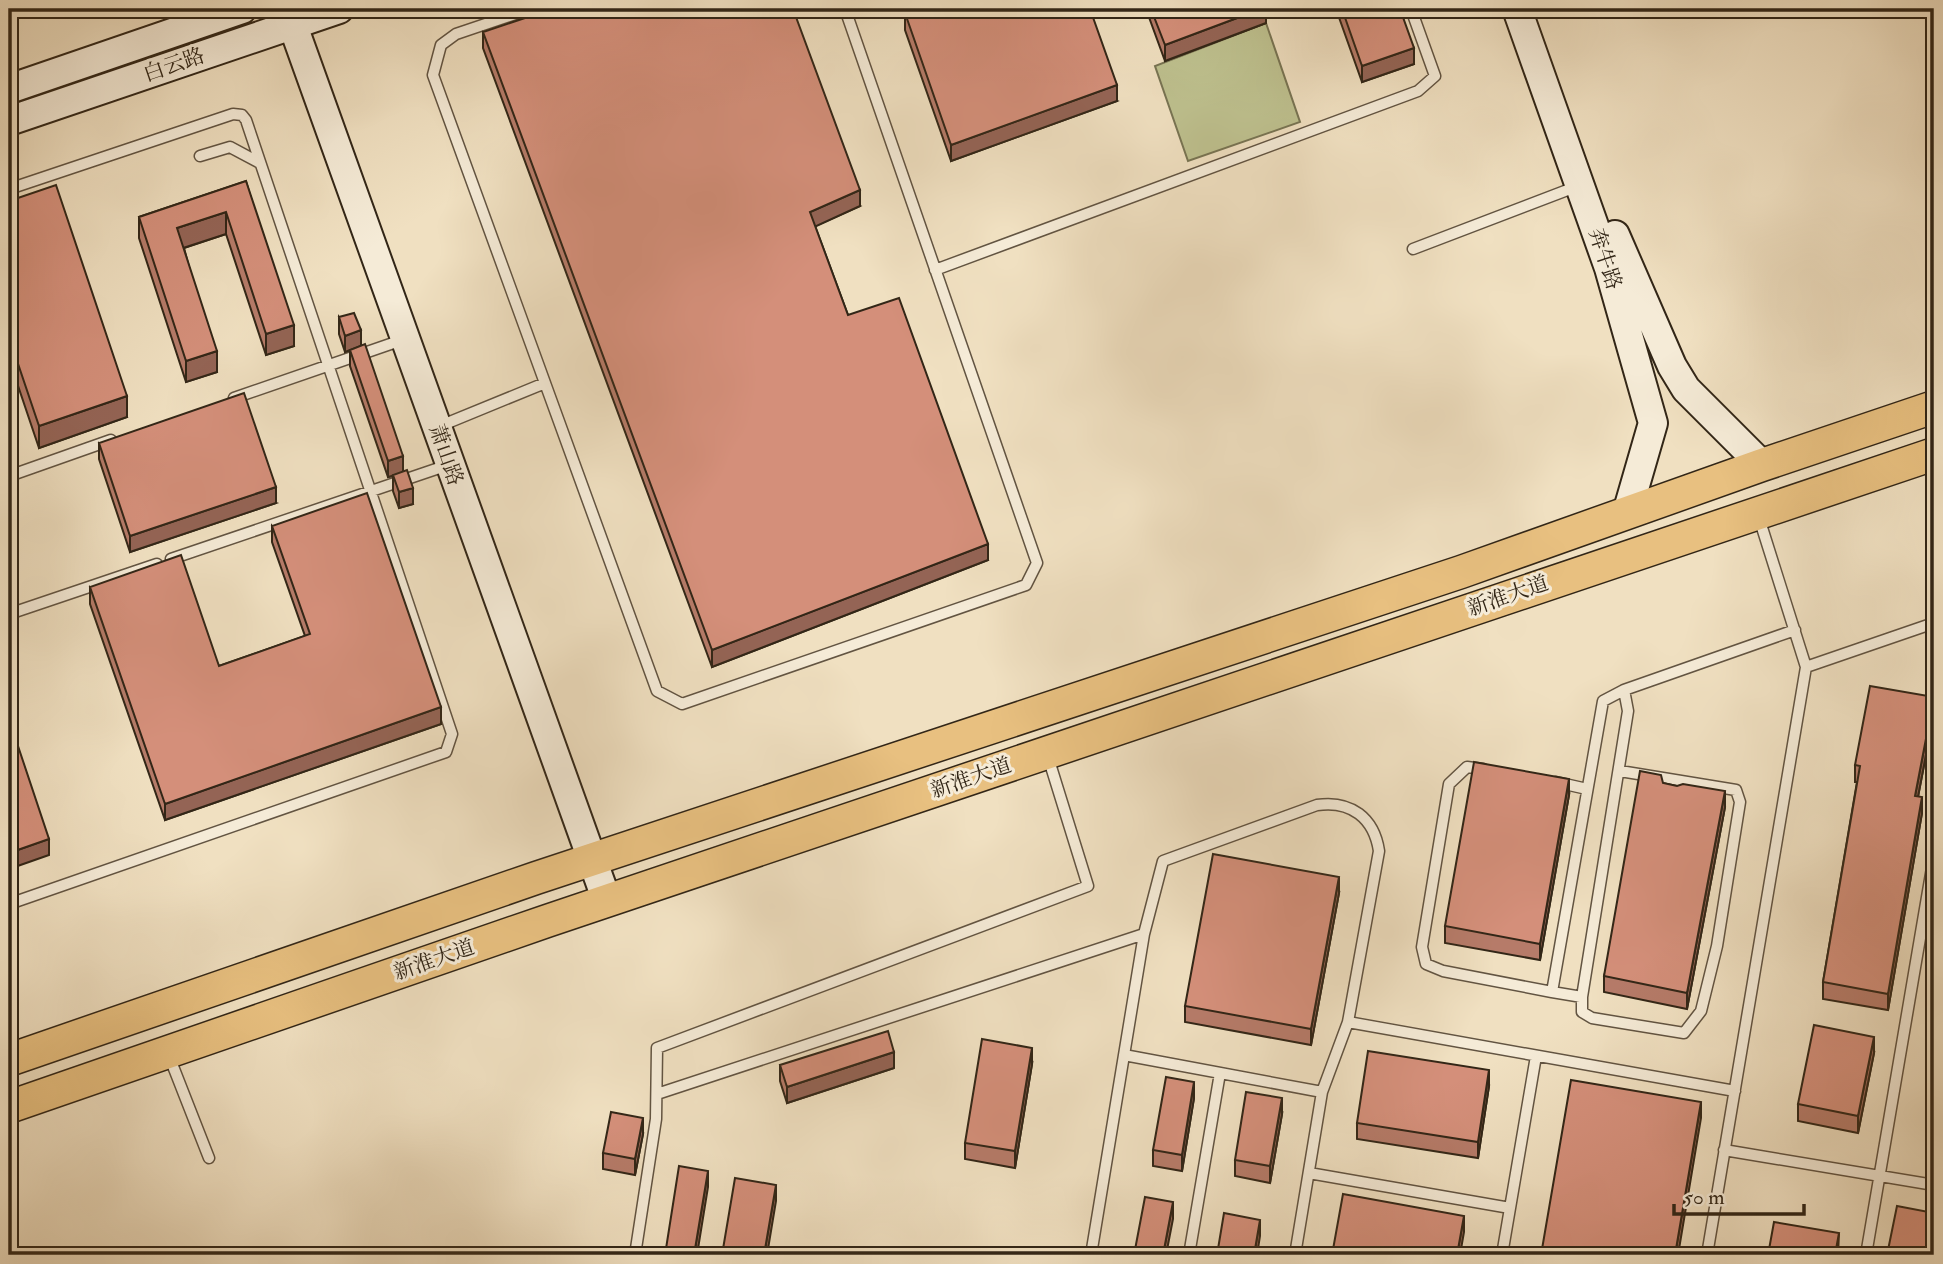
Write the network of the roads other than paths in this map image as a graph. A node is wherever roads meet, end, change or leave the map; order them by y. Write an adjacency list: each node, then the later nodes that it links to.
1 (242, 9): 9 (street, 白云路)
2 (339, 9): 8 (street, 白云路)
3 (530, 9): 19 (lane)
4 (845, 9): 16 (lane)
5 (1410, 9): 16 (lane)
6 (1517, 9): 13 (street, 奔牛路)
7 (1530, 9): 13 (street, 奔牛路)
8 (298, 15): 10 (street, 白云路); 17 (street, 萧山路); 22 (street, 萧山路)
9 (9, 89)
10 (9, 121)
11 (200, 156): 12 (lane)
12 (260, 163): 14 (lane); 18 (lane)
13 (1586, 184): 15 (lane); 26 (street, 奔牛路); 30 (street, 奔牛路)
14 (9, 190)
15 (1412, 249)
16 (935, 270): 19 (lane)
17 (405, 338): 18 (lane); 22 (street, 萧山路)
18 (328, 365): 20 (lane); 28 (lane)
19 (545, 383): 22 (lane)
20 (226, 401)
21 (1934, 407): 26 (main road, 新淮大道)
22 (444, 424): 25 (street, 萧山路); 42 (street, 萧山路)
23 (124, 436): 27 (lane)
24 (1934, 454): 29 (main road, 新淮大道)
25 (449, 465): 28 (lane); 42 (street, 萧山路)
26 (1762, 465): 30 (main road, 新淮大道)
27 (9, 476)
28 (370, 491): 31 (lane); 44 (lane)
29 (1758, 512): 33 (lane); 36 (main road, 新淮大道)
30 (1627, 513): 42 (main road, 新淮大道)
31 (9, 614)
32 (1934, 622): 34 (lane)
33 (1795, 630): 34 (lane); 35 (lane)
34 (1806, 667): 54 (lane)
35 (1624, 690): 38 (lane); 40 (lane)
36 (1046, 752): 43 (main road, 新淮大道); 56 (lane)
37 (1490, 770): 46 (lane)
38 (1619, 771): 47 (lane); 47 (lane)
39 (1550, 781): 40 (lane)
40 (1587, 789): 46 (lane)
41 (1934, 856): 61 (lane)
42 (601, 857): 43 (street, 萧山路); 52 (main road, 新淮大道)
43 (615, 898): 49 (main road, 新淮大道)
44 (9, 904)
45 (1144, 934): 48 (lane); 50 (lane); 56 (lane)
46 (1552, 992): 47 (lane)
47 (1582, 997)
48 (1348, 1022): 51 (lane); 55 (lane)
49 (168, 1052): 57 (main road, 新淮大道); 59 (lane)
50 (1124, 1055): 53 (lane); 65 (lane)
51 (1536, 1056): 54 (lane); 63 (lane)
52 (9, 1060)
53 (1220, 1073): 55 (lane); 66 (lane)
54 (1735, 1091): 58 (lane)
55 (1322, 1092): 60 (lane)
56 (657, 1094): 64 (lane)
57 (9, 1107)
58 (1724, 1150): 61 (lane); 69 (lane)
59 (209, 1158)
60 (1308, 1173): 63 (lane); 67 (lane)
61 (1879, 1176): 62 (lane); 70 (lane)
62 (1934, 1185)
63 (1510, 1208): 68 (lane)
64 (635, 1255)
65 (1091, 1255)
66 (1189, 1255)
67 (1295, 1255)
68 (1502, 1255)
69 (1707, 1255)
70 (1866, 1255)

